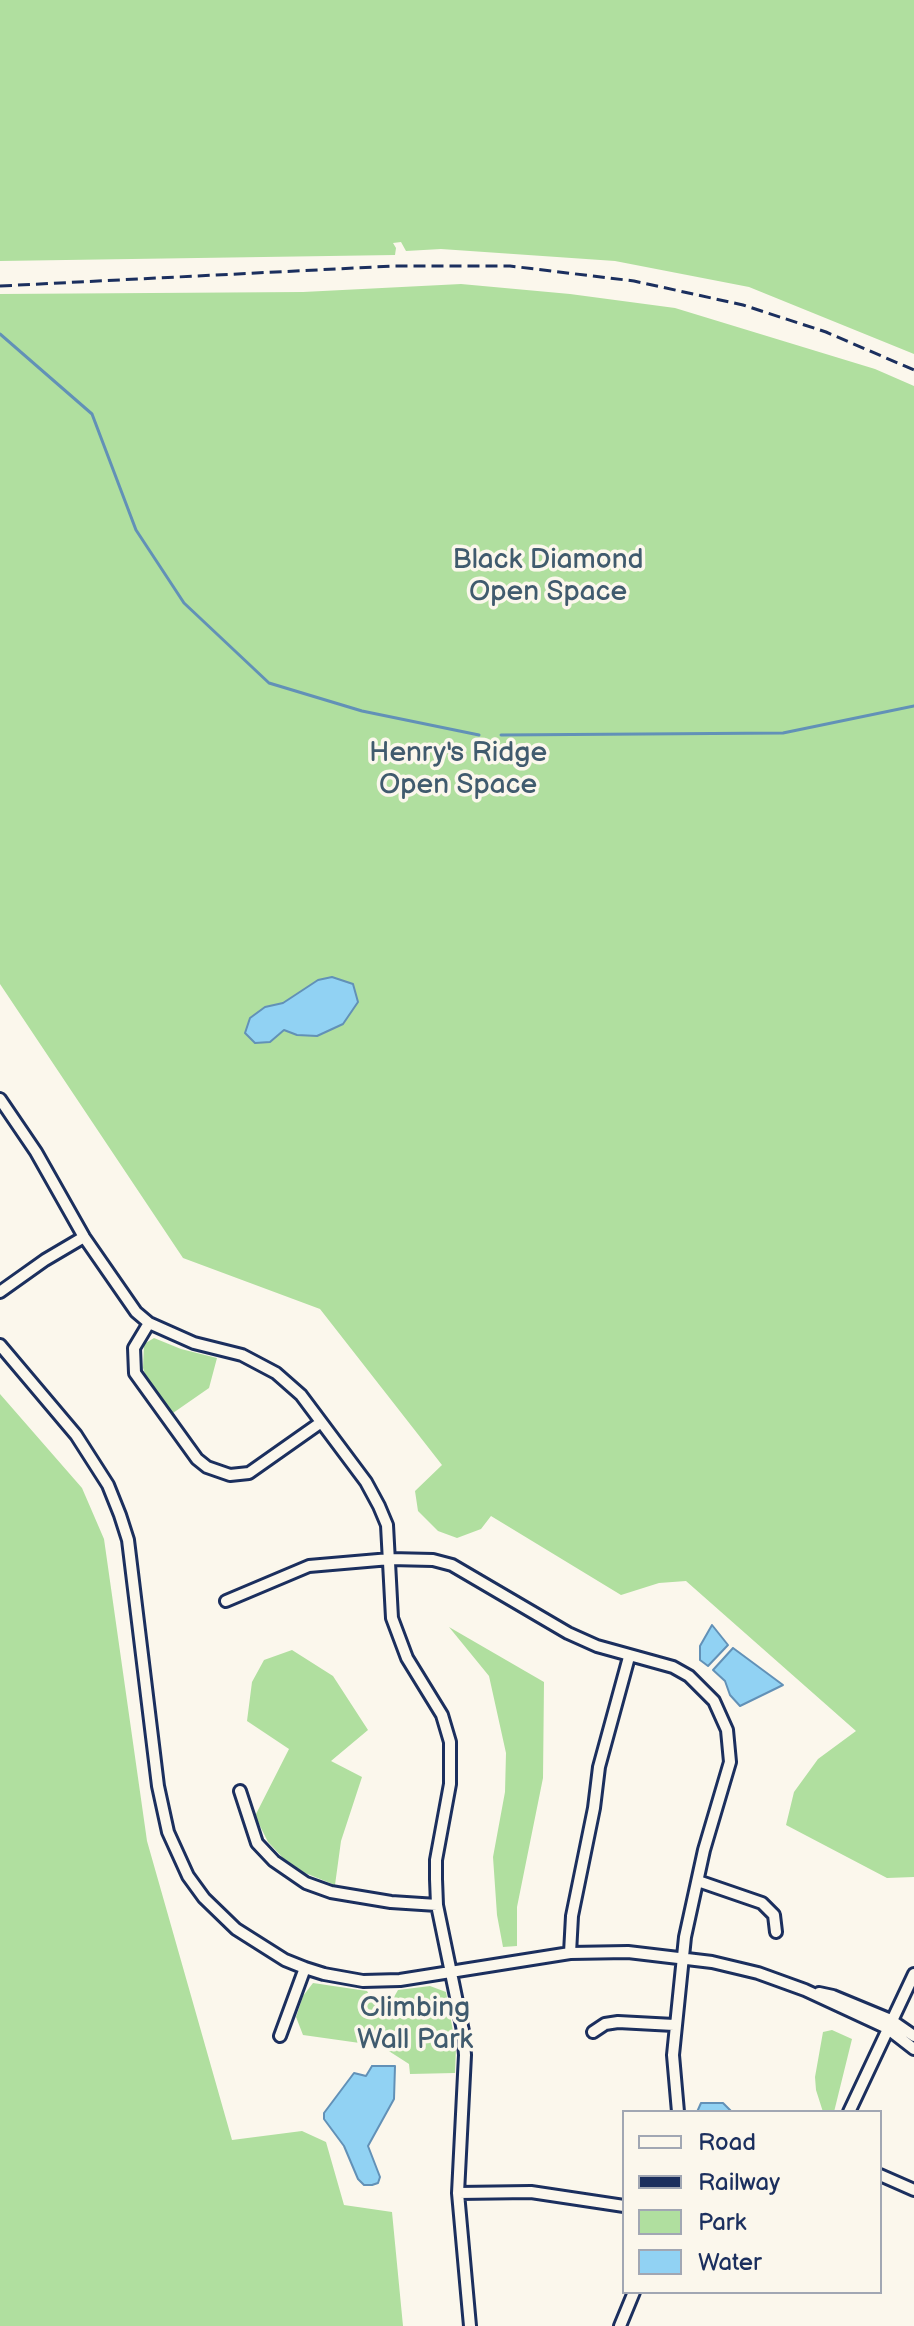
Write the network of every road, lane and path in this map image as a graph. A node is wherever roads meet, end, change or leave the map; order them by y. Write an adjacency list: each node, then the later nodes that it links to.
1 (0, 1099): 2 (street)
2 (84, 1237): 3 (street); 4 (street)
3 (0, 1292)
4 (149, 1323): 6 (street); 6 (street)
5 (0, 1345): 16 (street)
6 (320, 1423): 7 (street)
7 (390, 1559): 8 (street); 9 (street); 12 (street)
8 (226, 1601)
9 (629, 1657): 11 (street); 14 (street)
10 (240, 1791): 12 (street)
11 (698, 1881): 13 (street); 15 (street)
12 (437, 1905): 17 (street)
13 (776, 1932)
14 (570, 1953): 15 (street); 17 (street)
15 (683, 1957): 19 (street); 20 (street)
16 (305, 1968): 17 (street); 22 (street)
17 (451, 1970): 29 (street)
18 (914, 1974): 19 (street)
19 (889, 2024): 23 (street); 24 (street); 26 (street)
20 (674, 2025): 21 (street); 25 (street)
21 (593, 2032)
22 (280, 2036)
23 (914, 2036)
24 (914, 2049)
25 (678, 2110)
26 (850, 2110)
27 (882, 2176): 28 (street)
28 (914, 2190)
29 (458, 2193): 30 (street); 32 (street)
30 (622, 2206)
31 (633, 2294): 33 (street)
32 (470, 2326)
33 (620, 2326)

